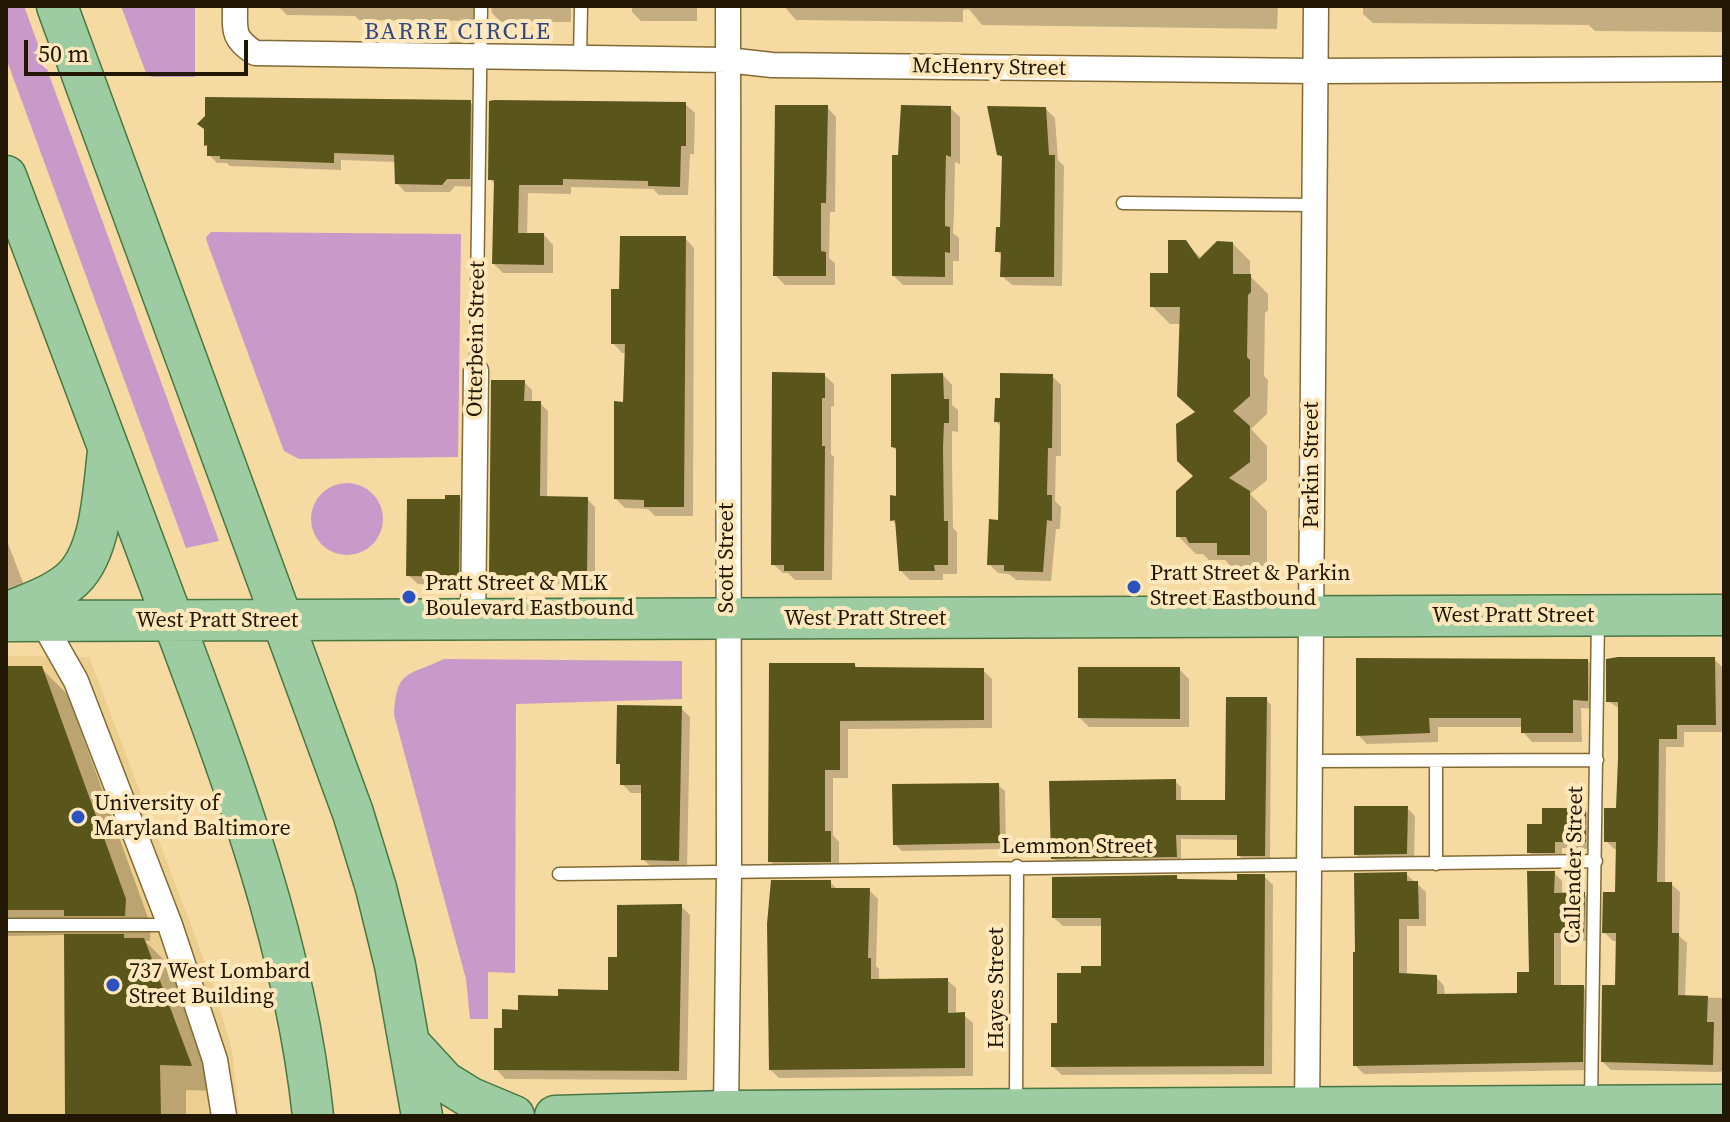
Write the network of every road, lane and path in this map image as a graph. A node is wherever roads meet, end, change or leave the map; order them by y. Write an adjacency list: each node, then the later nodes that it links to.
1 (57, 6): 23 (main road)
2 (235, 6): 7 (street, McHenry Street)
3 (481, 6): 7 (lane, Otterbein Street)
4 (581, 6): 8 (lane)
5 (728, 6): 9 (street, Scott Street)
6 (1316, 6): 11 (street, Parkin Street)
7 (480, 57): 8 (street, McHenry Street); 15 (lane, Otterbein Street)
8 (580, 58): 9 (street, McHenry Street)
9 (727, 60): 11 (street, McHenry Street); 21 (street, Scott Street)
10 (1724, 69): 11 (street, McHenry Street)
11 (1316, 71): 14 (street, Parkin Street)
12 (6, 176): 16 (main road)
13 (1123, 203): 14 (lane)
14 (1314, 205): 19 (street, Parkin Street)
15 (476, 371): 24 (street, Otterbein Street)
16 (109, 448): 20 (main road); 22 (main road)
17 (1724, 615): 18 (main road, West Pratt Street)
18 (1598, 616): 19 (main road, West Pratt Street); 25 (lane, Callender Street)
19 (1311, 617): 21 (main road, West Pratt Street); 26 (street, Parkin Street)
20 (18, 618): 22 (main road, West Pratt Street); 35 (street)
21 (727, 620): 24 (main road, West Pratt Street); 32 (street, Scott Street)
22 (174, 621): 23 (main road, West Pratt Street); 44 (main road)
23 (282, 621): 24 (main road, West Pratt Street); 36 (main road)
24 (473, 621)
25 (1597, 760): 27 (lane); 28 (lane, Callender Street)
26 (1310, 761): 27 (lane); 31 (street, Parkin Street)
27 (1436, 761): 29 (lane)
28 (1596, 861): 29 (lane, Lemmon Street); 40 (lane, Callender Street)
29 (1436, 864): 31 (lane, Lemmon Street)
30 (1017, 866): 31 (lane, Lemmon Street); 32 (lane, Lemmon Street); 38 (lane, Hayes Street)
31 (1309, 866): 42 (street, Parkin Street)
32 (729, 873): 33 (lane, Lemmon Street); 39 (street, Scott Street)
33 (559, 874)
34 (6, 925): 35 (lane)
35 (170, 925): 43 (street)
36 (410, 1044): 45 (main road); 46 (main road)
37 (1724, 1105): 40 (main road)
38 (1016, 1109): 39 (main road); 41 (main road)
39 (726, 1111): 47 (main road)
40 (1591, 1111): 42 (main road)
41 (1166, 1112): 42 (main road)
42 (1307, 1112)
43 (224, 1116)
44 (313, 1116)
45 (422, 1116)
46 (514, 1116)
47 (555, 1116)

